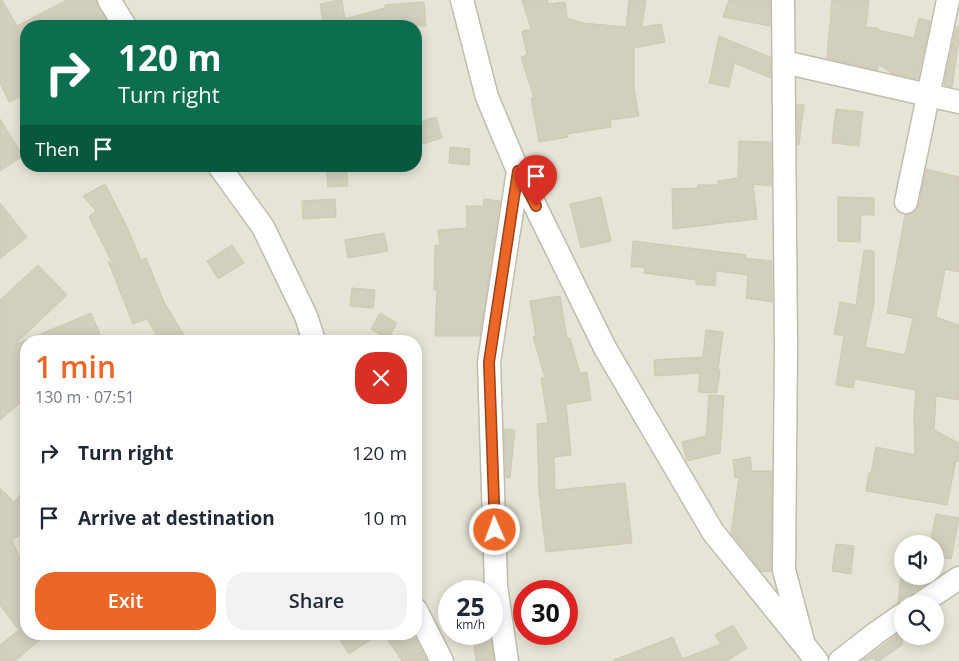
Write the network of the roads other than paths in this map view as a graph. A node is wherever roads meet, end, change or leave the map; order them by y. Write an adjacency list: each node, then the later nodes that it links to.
1 (109, 0): 5 (street)
2 (462, 0): 9 (street)
3 (783, 0): 6 (street)
4 (948, 0): 7 (street)
5 (121, 20)
6 (784, 62): 7 (street); 17 (street)
7 (928, 95): 8 (street); 11 (street)
8 (959, 102)
9 (518, 171): 17 (street); 19 (street)
10 (223, 172): 12 (street)
11 (906, 202)
12 (312, 335)
13 (959, 578): 14 (street)
14 (934, 595)
15 (894, 621): 20 (street)
16 (422, 622): 18 (street)
17 (810, 653)
18 (442, 661)
19 (507, 661)
20 (840, 661)

